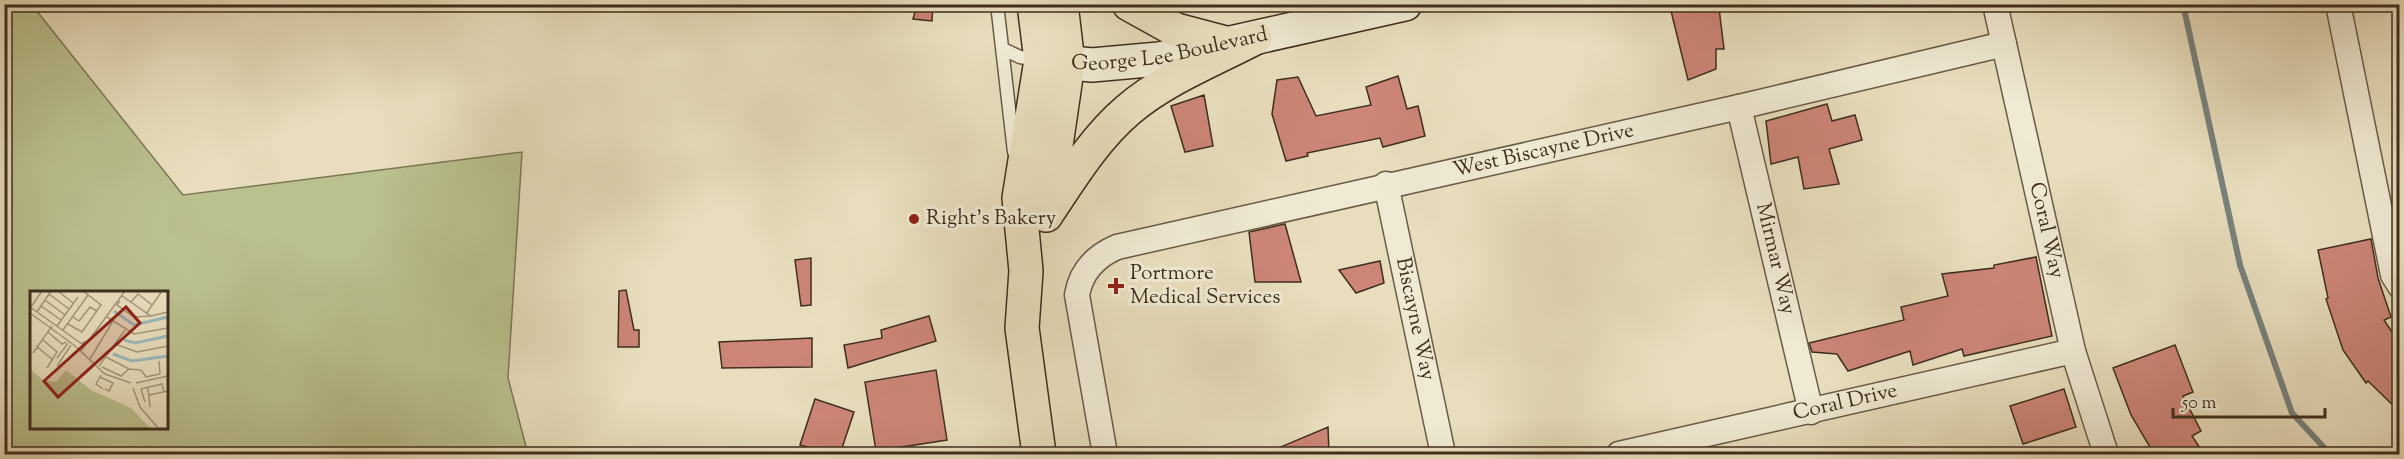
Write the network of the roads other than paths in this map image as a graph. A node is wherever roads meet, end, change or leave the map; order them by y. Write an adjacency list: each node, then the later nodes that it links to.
1 (997, 4): 10 (lane)
2 (1034, 4): 11 (main road)
3 (1061, 4): 11 (main road)
4 (1129, 4): 8 (main road)
5 (1405, 4): 8 (main road, George Lee Boulevard)
6 (1995, 4): 9 (street, Coral Way)
7 (2338, 4): 17 (street)
8 (1242, 41): 11 (main road, George Lee Boulevard); 15 (main road)
9 (2004, 44): 12 (street, West Biscayne Drive); 18 (street, Coral Way)
10 (1003, 48): 11 (lane); 14 (lane)
11 (1054, 62): 14 (main road); 15 (main road)
12 (1739, 106): 13 (street, West Biscayne Drive); 19 (street, Mirmar Way)
13 (1386, 184): 22 (street, West Biscayne Drive); 23 (street, Biscayne Way)
14 (1018, 198): 16 (main road)
15 (1046, 215): 16 (main road)
16 (1026, 271): 21 (main road)
17 (2400, 286)
18 (2073, 351): 19 (street, Coral Drive); 25 (street, Coral Way)
19 (1811, 412): 20 (street, Coral Drive)
20 (1690, 446): 24 (street, Coral Drive)
21 (1039, 454)
22 (1105, 454)
23 (1443, 454)
24 (1619, 454)
25 (2106, 454)

